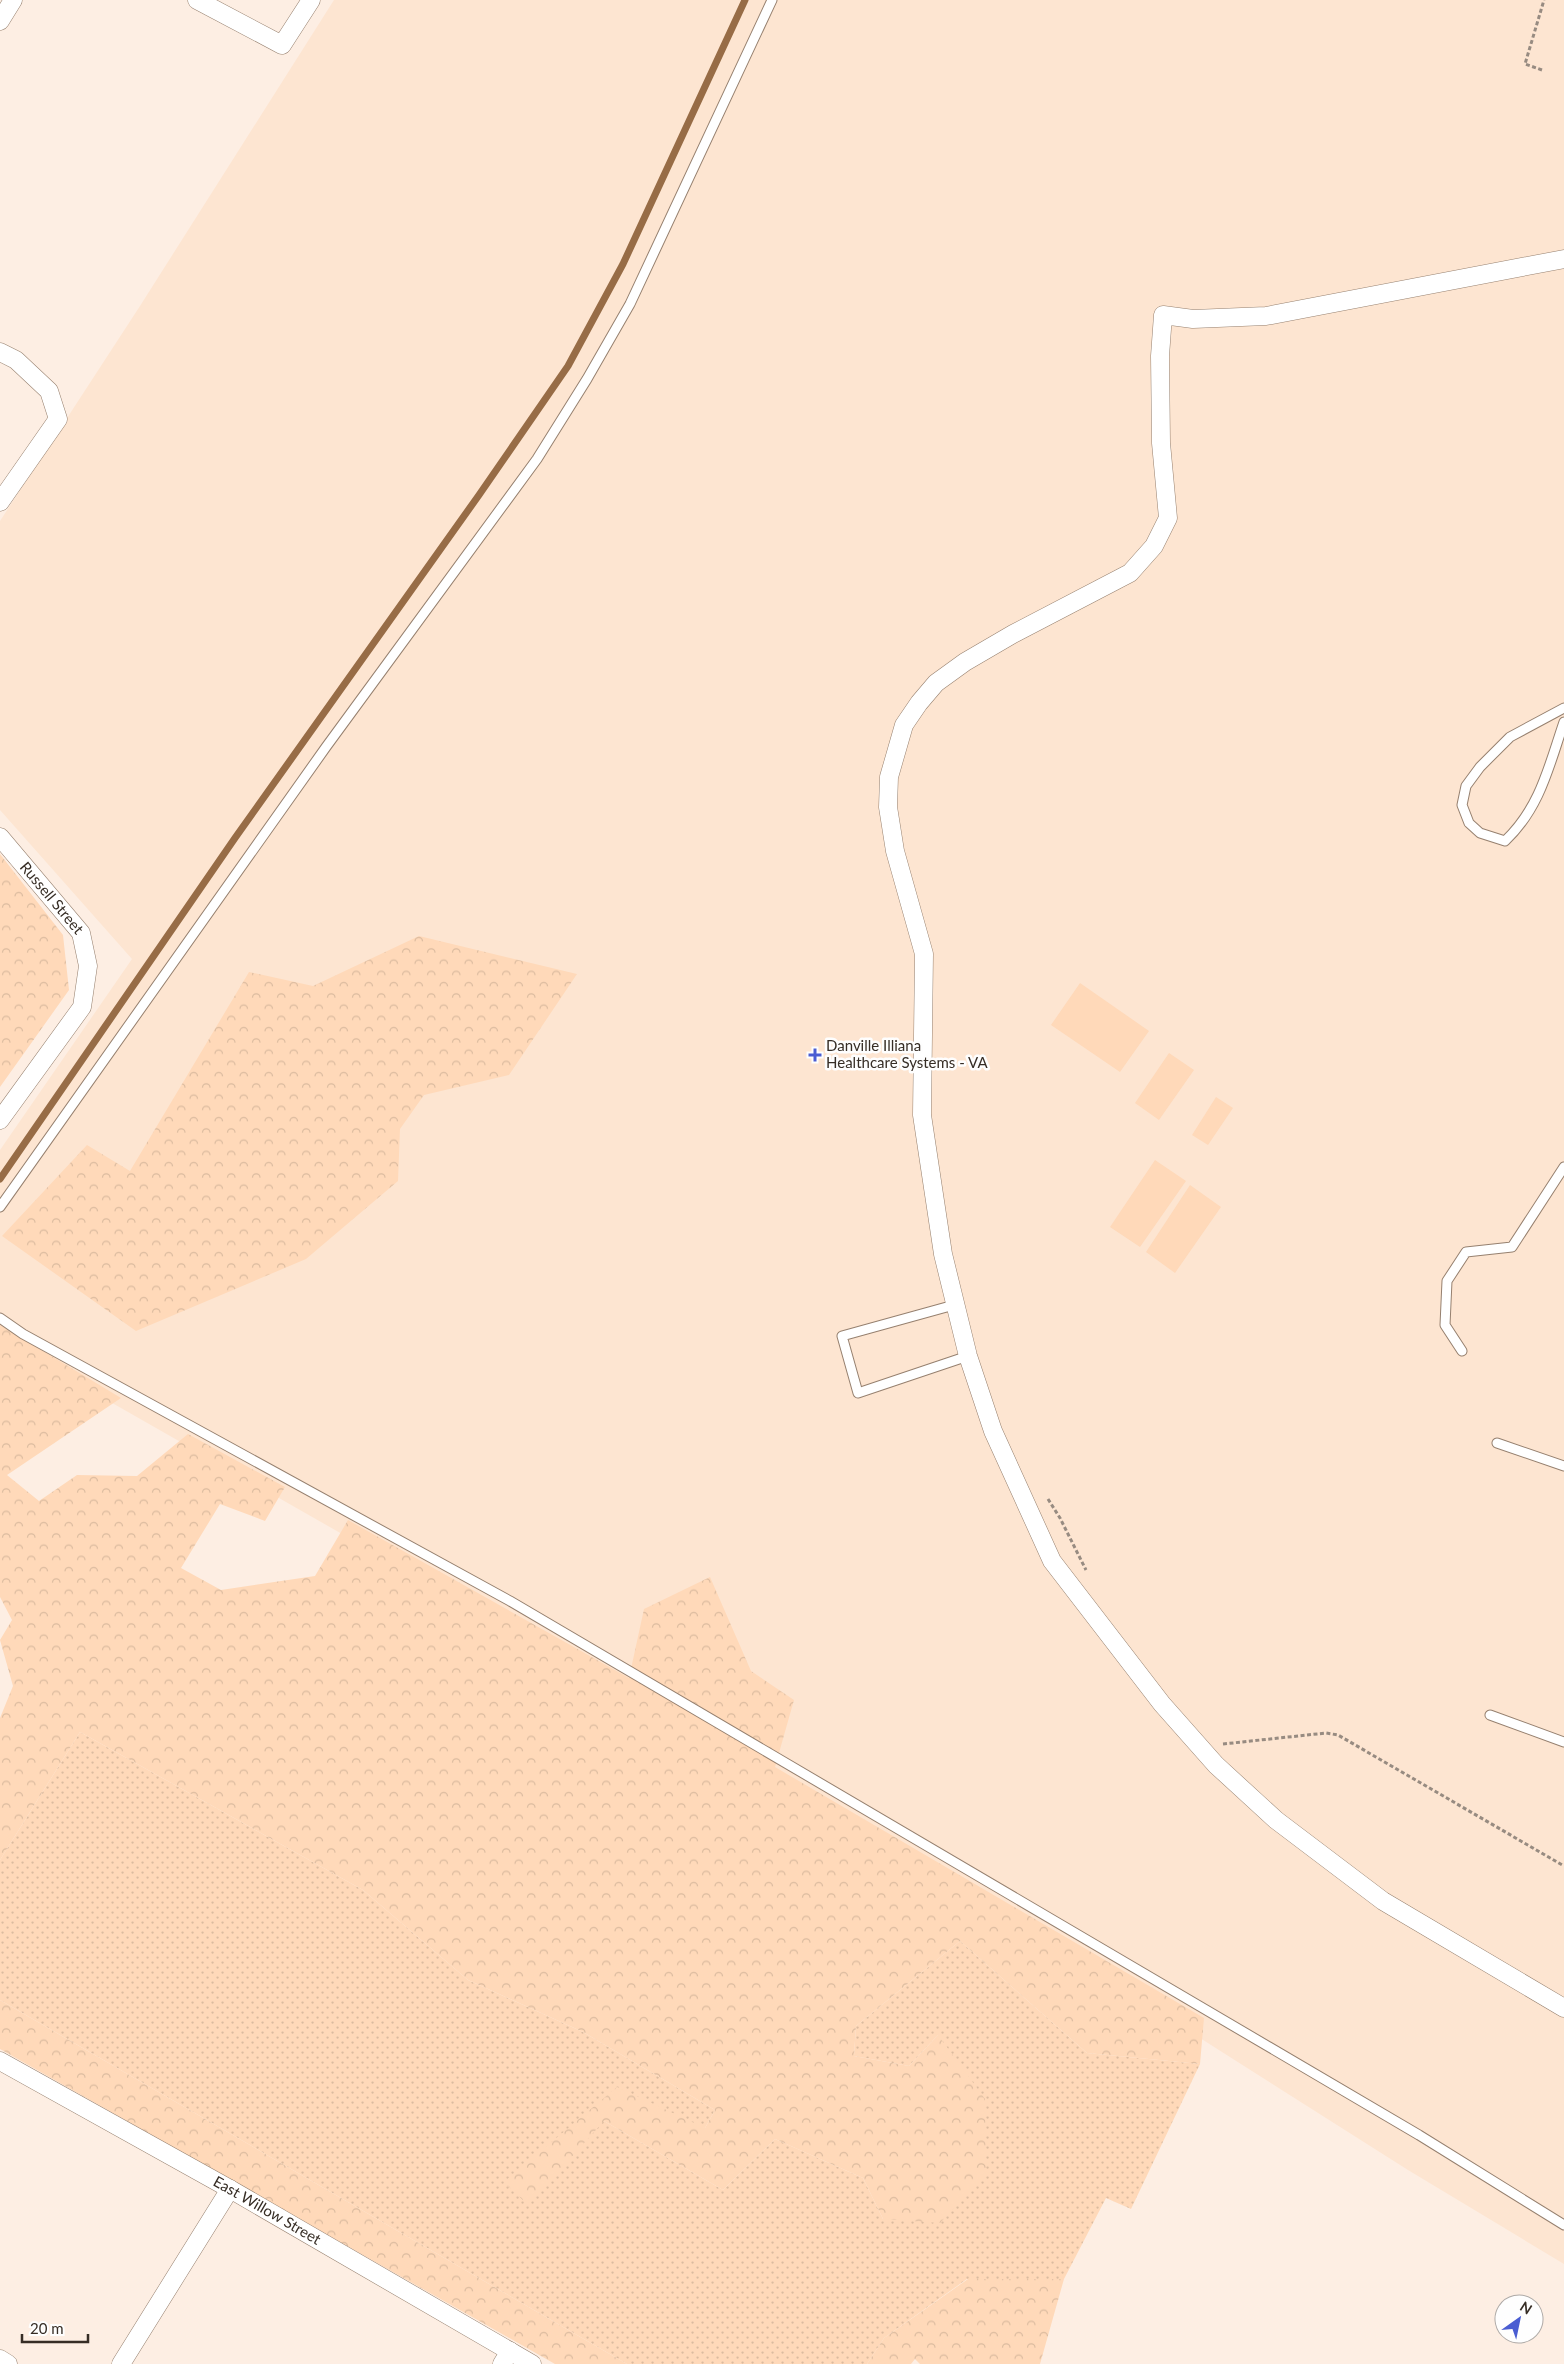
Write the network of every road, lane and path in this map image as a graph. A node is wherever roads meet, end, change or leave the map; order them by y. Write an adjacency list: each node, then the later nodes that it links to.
1 (14, 0): 6 (street)
2 (198, 0): 3 (street)
3 (311, 0)
4 (772, 0): 16 (lane)
5 (1544, 0): 7 (path)
6 (0, 21)
7 (1542, 70)
8 (1564, 259): 17 (street)
9 (0, 352): 10 (street)
10 (0, 502)
11 (1564, 708): 12 (lane)
12 (1564, 722)
13 (0, 837): 14 (street, Russell Street)
14 (0, 1120)
15 (1564, 1167): 19 (lane)
16 (0, 1207)
17 (954, 1305): 20 (street); 20 (lane)
18 (0, 1318): 32 (lane)
19 (1462, 1351)
20 (968, 1356): 29 (street)
21 (1497, 1443): 22 (lane)
22 (1564, 1466)
23 (1047, 1498): 24 (path)
24 (1089, 1577)
25 (1490, 1715): 27 (lane)
26 (1214, 1740): 28 (path)
27 (1564, 1742)
28 (1564, 1866)
29 (1564, 2008)
30 (0, 2061): 31 (street, East Willow Street)
31 (230, 2189): 33 (street, East Willow Street); 36 (street)
32 (1564, 2225)
33 (506, 2357): 37 (street, East Willow Street)
34 (0, 2359): 35 (street)
35 (8, 2364)
36 (121, 2364)
37 (532, 2364)

